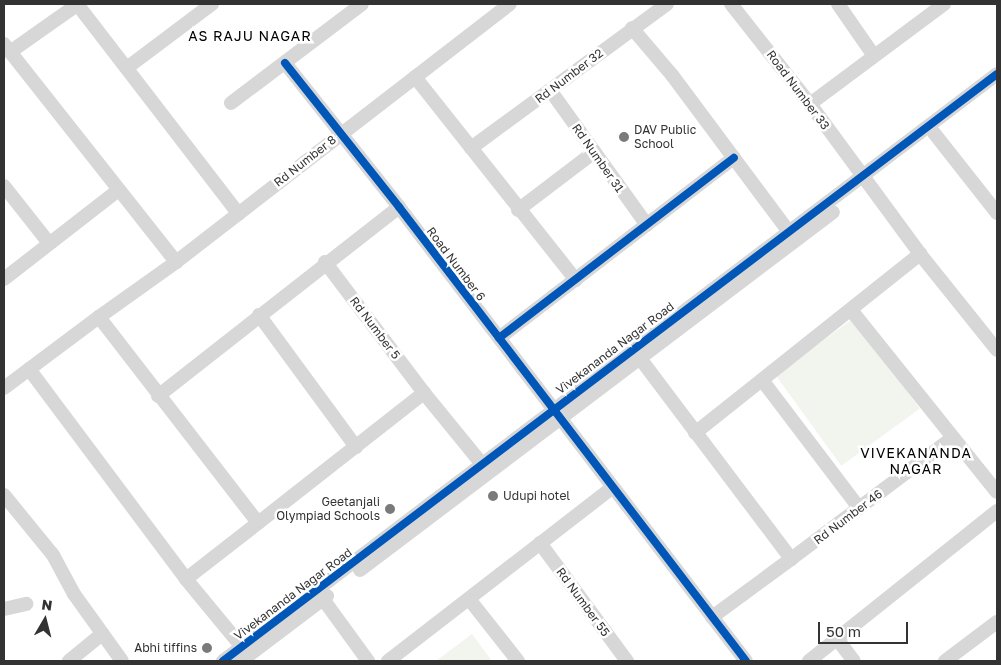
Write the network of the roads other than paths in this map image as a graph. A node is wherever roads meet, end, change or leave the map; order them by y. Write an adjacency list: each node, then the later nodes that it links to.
1 (78, 4): 10 (street); 13 (street)
2 (212, 4): 13 (street)
3 (362, 4): 12 (street)
4 (510, 4): 15 (street, Rd Number 8)
5 (667, 4): 9 (street, Rd Number 32)
6 (731, 4): 19 (street, Road Number 33)
7 (838, 4): 11 (street)
8 (944, 4): 11 (street)
9 (632, 28): 17 (street, Rd Number 32); 24 (street)
10 (7, 48): 27 (street)
11 (874, 56): 19 (street)
12 (285, 63): 18 (street); 21 (street, Road Number 6)
13 (128, 67): 31 (street)
14 (997, 74): 25 (street, Vivekananda Nagar Road)
15 (415, 77): 21 (street, Rd Number 8); 22 (street)
16 (997, 84): 20 (street, Vivekananda Nagar Road)
17 (550, 90): 22 (street, Rd Number 32); 23 (street, Rd Number 31)
18 (231, 103)
19 (810, 104): 25 (street, Road Number 33)
20 (934, 133): 25 (street, Vivekananda Nagar Road); 30 (street)
21 (339, 134): 28 (street, Road Number 6); 31 (street, Rd Number 8)
22 (471, 148): 29 (street)
23 (594, 152): 29 (street); 32 (street, Rd Number 31)
24 (734, 158): 32 (street); 33 (street)
25 (866, 182): 33 (street, Vivekananda Nagar Road); 35 (street, Road Number 33); 45 (street, Vivekananda Nagar Road)
26 (4, 186): 34 (street)
27 (117, 191): 34 (street); 36 (street)
28 (399, 207): 37 (street); 43 (street, Road Number 6)
29 (518, 210): 39 (street)
30 (997, 213)
31 (239, 214): 36 (street, Rd Number 8)
32 (647, 225): 39 (street)
33 (789, 232): 51 (street, Vivekananda Nagar Road)
34 (49, 243): 38 (street)
35 (920, 254): 40 (street); 44 (street, Road Number 33)
36 (176, 262): 42 (street, Rd Number 8)
37 (325, 262): 41 (street); 49 (street, Rd Number 5)
38 (4, 278)
39 (576, 280): 43 (street)
40 (851, 310): 47 (street); 53 (street)
41 (259, 314): 50 (street); 54 (street)
42 (99, 317): 46 (street, Rd Number 8); 50 (street)
43 (499, 338): 51 (street, Road Number 6)
44 (997, 350)
45 (639, 357): 51 (street, Vivekananda Nagar Road); 52 (street)
46 (29, 370): 48 (street, Rd Number 8); 64 (street)
47 (762, 380): 52 (street); 59 (street)
48 (4, 388)
49 (424, 393): 54 (street); 55 (street, Rd Number 5)
50 (158, 396): 61 (street)
51 (557, 413): 55 (street, Vivekananda Nagar Road); 56 (street, Road Number 6); 65 (street, Vivekananda Nagar Road)
52 (695, 432): 63 (street)
53 (952, 438): 57 (street); 59 (street, Rd Number 46)
54 (356, 447): 61 (street)
55 (482, 464): 73 (street, Vivekananda Nagar Road)
56 (612, 488): 62 (street); 69 (street, Road Number 6)
57 (997, 492)
58 (4, 495): 71 (street)
59 (859, 508): 63 (street, Rd Number 46)
60 (997, 511): 72 (street)
61 (258, 523): 64 (street)
62 (540, 543): 66 (street); 80 (street, Rd Number 55)
63 (791, 559): 69 (street, Rd Number 46)
64 (186, 580): 73 (street)
65 (323, 599): 73 (street, Vivekananda Nagar Road); 77 (street)
66 (469, 599): 78 (street); 79 (street)
67 (26, 604): 68 (street)
68 (4, 609)
69 (712, 617): 81 (street, Road Number 6)
70 (997, 622): 84 (street)
71 (102, 634): 74 (street); 75 (street)
72 (838, 640): 82 (street); 83 (street)
73 (246, 656): 76 (street, Vivekananda Nagar Road)
74 (68, 661)
75 (122, 661)
76 (223, 661)
77 (368, 661)
78 (388, 661)
79 (518, 661)
80 (627, 661)
81 (746, 661)
82 (809, 661)
83 (854, 661)
84 (946, 661)

